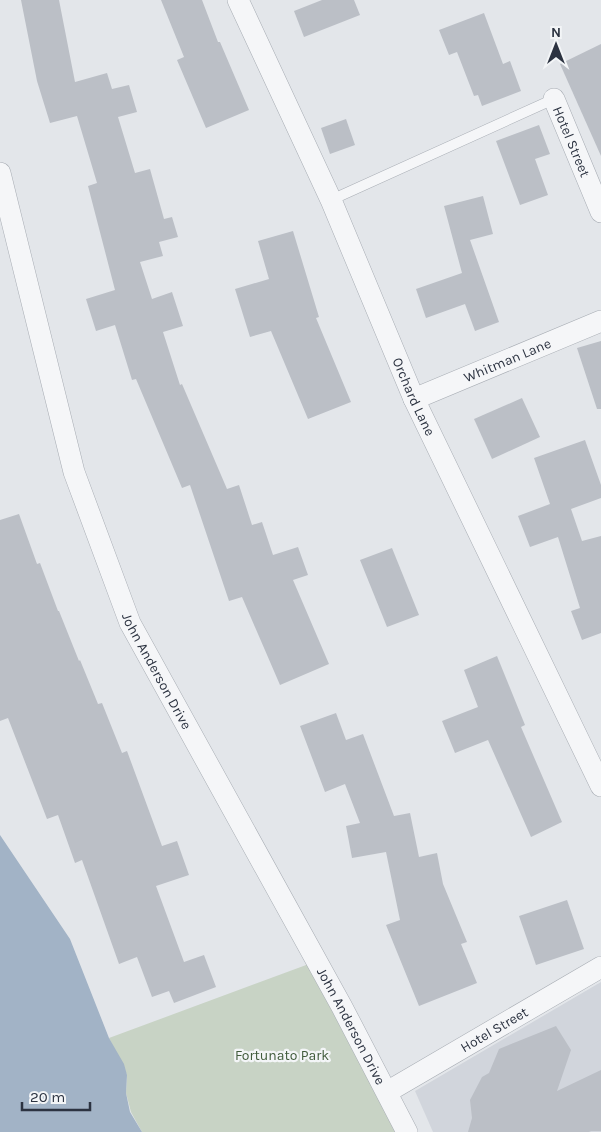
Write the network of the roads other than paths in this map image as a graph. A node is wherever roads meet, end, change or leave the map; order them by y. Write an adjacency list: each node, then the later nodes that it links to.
1 (238, 0): 4 (street, Orchard Lane)
2 (554, 98): 4 (lane); 5 (street, Hotel Street)
3 (0, 173): 10 (street, John Anderson Drive)
4 (331, 200): 7 (street, Orchard Lane)
5 (601, 212)
6 (601, 321): 7 (street, Whitman Lane)
7 (414, 399): 8 (street, Orchard Lane)
8 (601, 786)
9 (601, 967): 10 (street, Hotel Street)
10 (387, 1092): 11 (street, John Anderson Drive)
11 (407, 1132)

